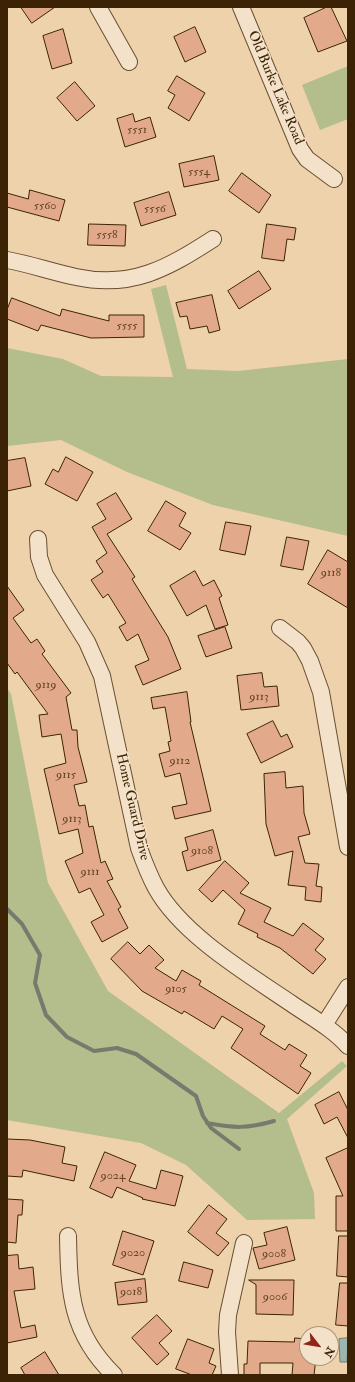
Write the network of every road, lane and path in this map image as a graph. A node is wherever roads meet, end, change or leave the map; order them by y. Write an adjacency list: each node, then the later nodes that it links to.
1 (98, 7): 3 (street)
2 (241, 7): 4 (street, Old Burke Lake Road)
3 (129, 62)
4 (334, 179)
5 (213, 239): 6 (street)
6 (7, 260)
7 (38, 539): 11 (street, Home Guard Drive)
8 (280, 628): 9 (street)
9 (348, 847)
10 (348, 987): 11 (street)
11 (324, 1025): 12 (street, Home Guard Drive)
12 (348, 1046)
13 (68, 1236): 15 (street)
14 (244, 1243): 16 (street)
15 (114, 1375)
16 (230, 1375)

